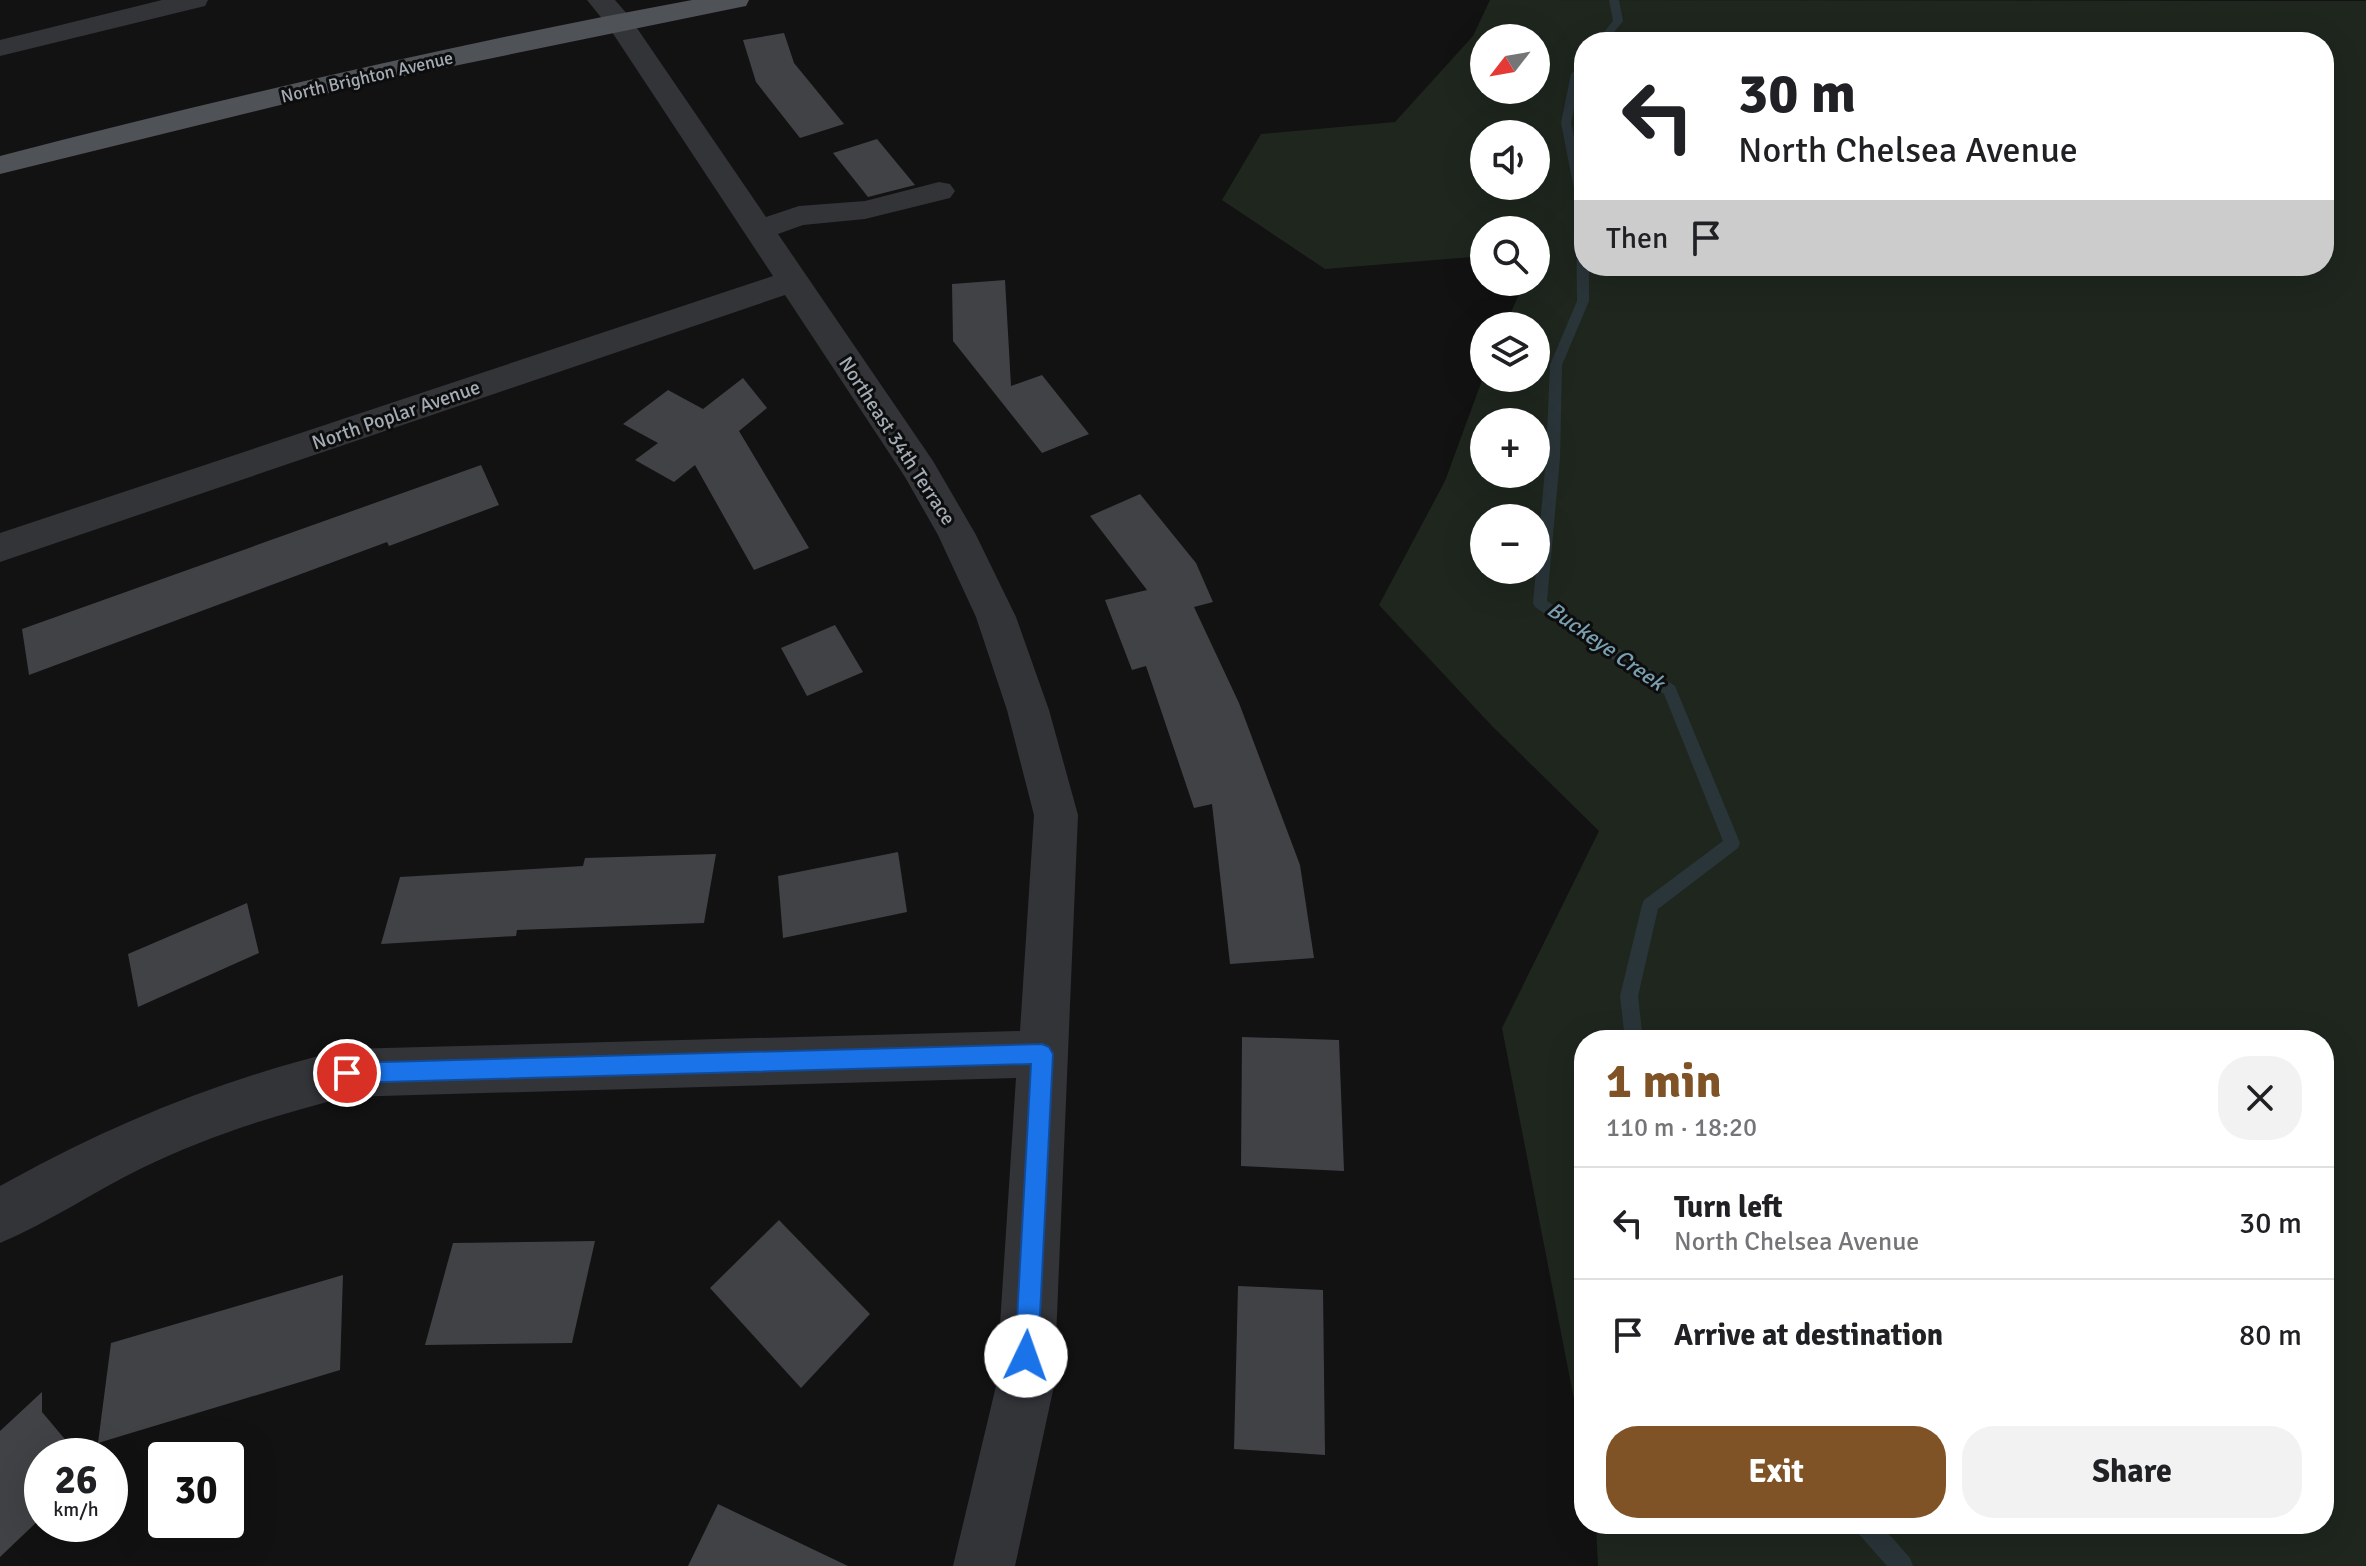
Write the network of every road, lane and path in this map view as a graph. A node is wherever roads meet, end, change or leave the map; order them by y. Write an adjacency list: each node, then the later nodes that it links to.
1 (195, 0): 4 (street)
2 (736, 0): 3 (main road, North Brighton Avenue)
3 (609, 10): 5 (main road, North Brighton Avenue); 7 (street, Northeast 34th Terrace)
4 (0, 48)
5 (0, 165)
6 (939, 191): 7 (street)
7 (758, 230): 8 (street, Northeast 34th Terrace)
8 (793, 281): 9 (street, North Poplar Avenue); 10 (street, Northeast 34th Terrace)
9 (0, 548)
10 (1042, 1054): 11 (street); 12 (street, Northeast 34th Terrace)
11 (0, 1216)
12 (984, 1566)

